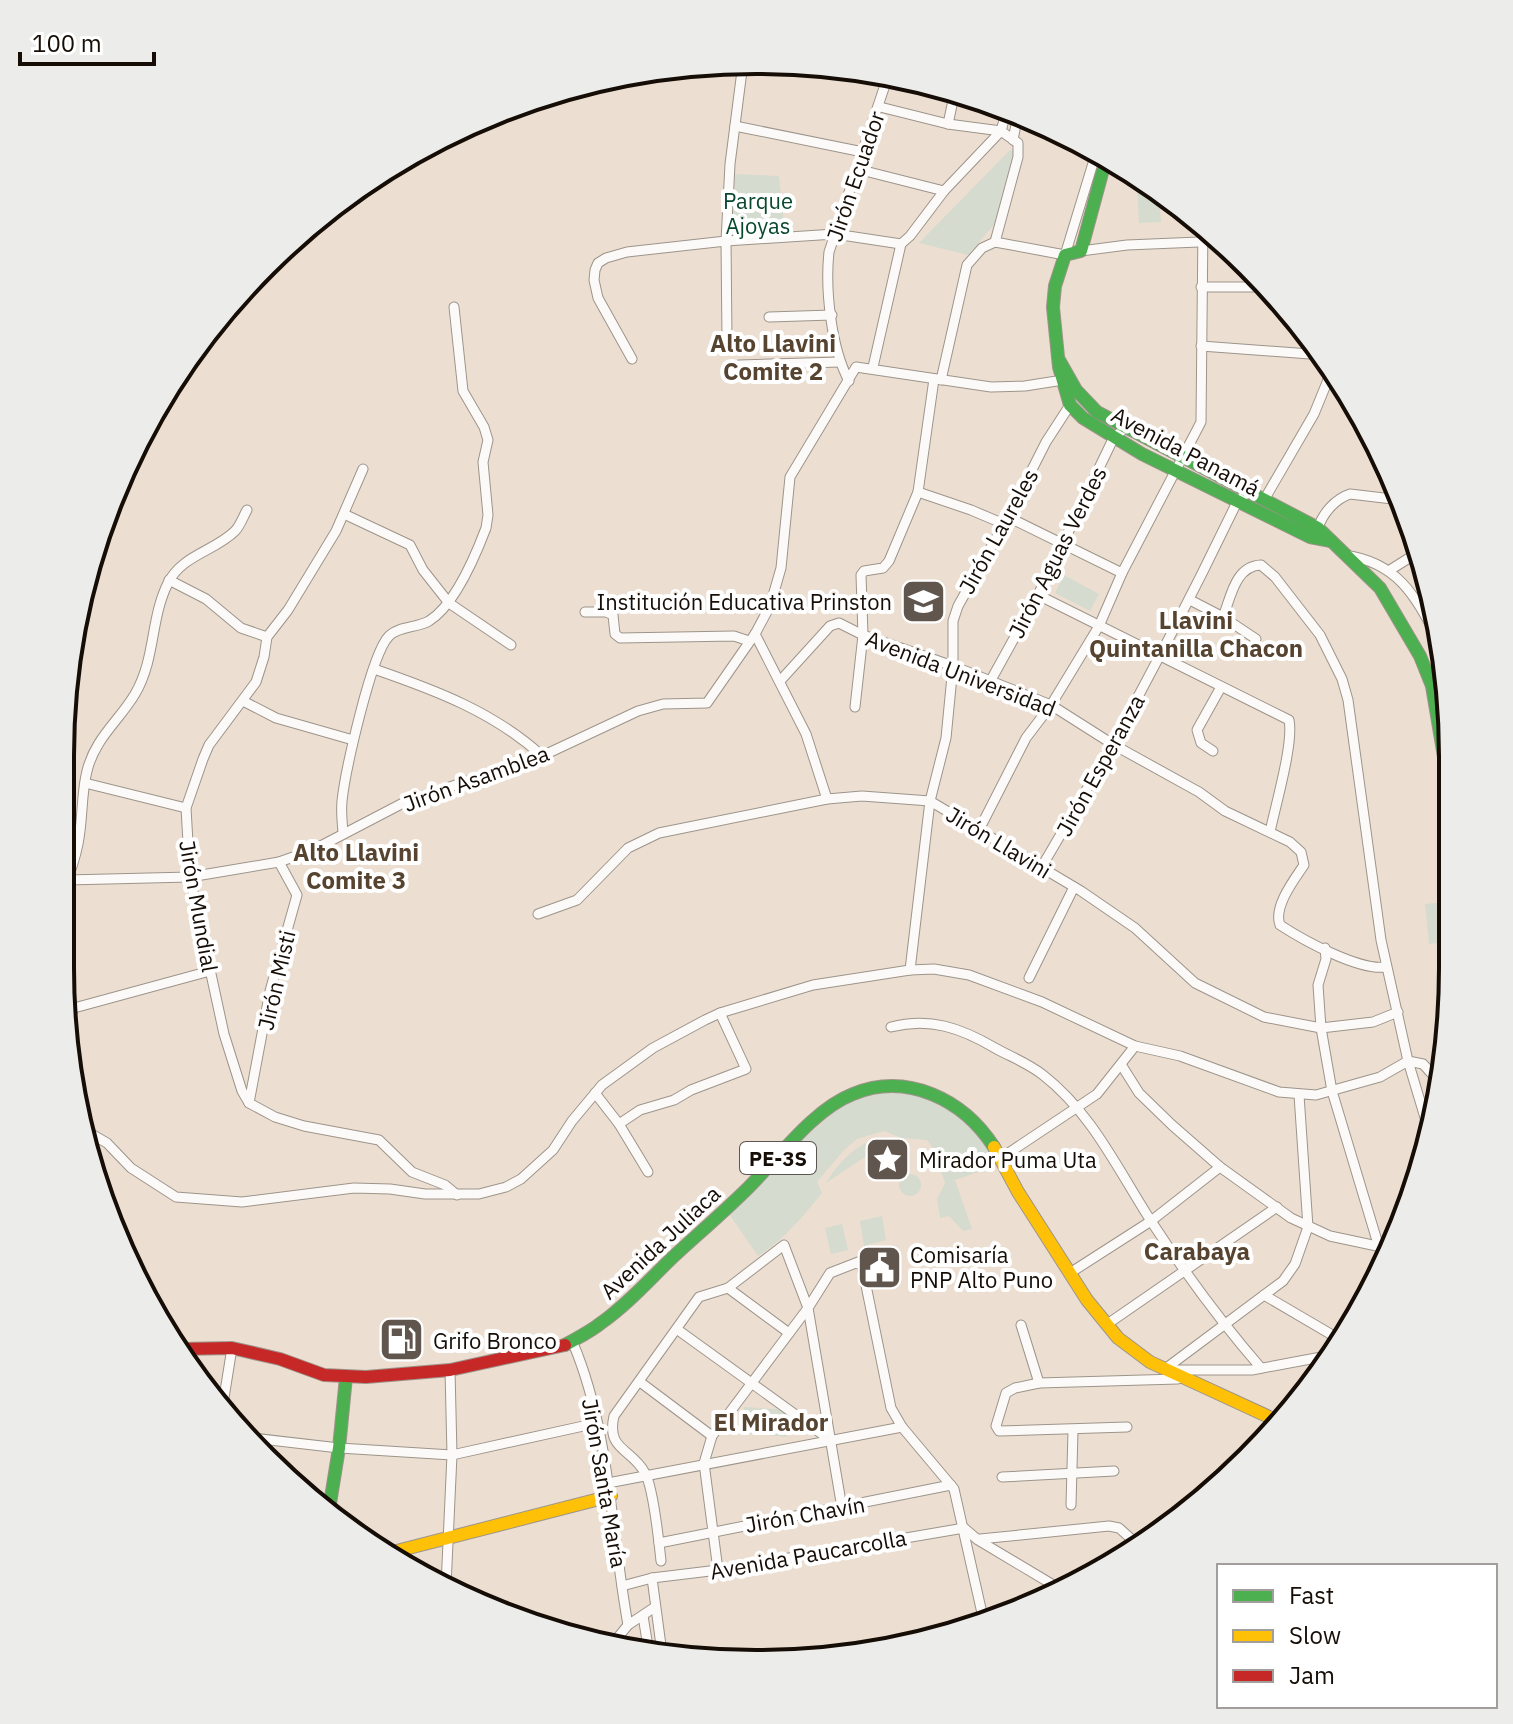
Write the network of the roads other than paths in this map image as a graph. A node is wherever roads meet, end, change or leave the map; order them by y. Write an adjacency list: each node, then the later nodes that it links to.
1 (742, 74): 8 (street)
2 (885, 86): 4 (street, Jirón Ecuador)
3 (952, 103): 6 (street)
4 (880, 107): 6 (street); 11 (street, Jirón Ecuador)
5 (1004, 121): 9 (street)
6 (948, 124): 9 (street)
7 (1016, 125): 10 (street)
8 (735, 126): 11 (street); 18 (street)
9 (1001, 131): 10 (street); 15 (street)
10 (1013, 140): 19 (street)
11 (863, 152): 14 (street, Jirón Ecuador)
12 (1093, 162): 24 (street, Avenida Panamá)
13 (1103, 168): 23 (main road)
14 (857, 169): 15 (street); 16 (street, Jirón Ecuador)
15 (944, 191): 22 (street)
16 (835, 234): 18 (street); 22 (street); 28 (street, Jirón Ecuador)
17 (1203, 240): 20 (street)
18 (726, 241): 30 (street); 33 (street)
19 (995, 242): 24 (street); 38 (street)
20 (1203, 243): 21 (street); 23 (street); 25 (street)
21 (1207, 243)
22 (901, 244): 37 (street)
23 (1081, 251): 24 (main road)
24 (1065, 255): 34 (main road, Avenida Panamá)
25 (1201, 287): 26 (street); 31 (street)
26 (1252, 287)
27 (454, 307): 66 (street)
28 (832, 315): 29 (street); 35 (street, Jirón Ecuador)
29 (769, 317)
30 (727, 339)
31 (1201, 346): 32 (street); 45 (street)
32 (1307, 354)
33 (632, 359)
34 (1059, 360): 39 (main road, Avenida Panamá); 43 (main road, Avenida Panamá)
35 (840, 362): 36 (street); 40 (street, Jirón Ecuador)
36 (739, 365)
37 (873, 367): 38 (street); 40 (street)
38 (937, 380): 39 (street); 48 (street)
39 (1063, 380): 42 (main road, Avenida Panamá)
40 (849, 381): 73 (street)
41 (1327, 382): 51 (street)
42 (1070, 405): 44 (main road, Avenida Panamá); 55 (street, Jirón Laureles)
43 (1127, 427): 44 (street, Jirón Aguas Verdes); 45 (main road, Avenida Panamá)
44 (1114, 437): 47 (main road, Avenida Panamá); 58 (street, Jirón Aguas Verdes)
45 (1183, 459): 47 (street); 49 (main road, Avenida Panamá)
46 (363, 469): 54 (street, Jirón Mundial)
47 (1175, 471): 52 (main road, Avenida Panamá); 62 (street)
48 (918, 492): 55 (street); 71 (street)
49 (1248, 492): 51 (main road, Avenida Panamá); 52 (street, Jirón Esperanza)
50 (1388, 499): 56 (street)
51 (1264, 500): 56 (main road, Avenida Panamá)
52 (1237, 502): 57 (main road, Avenida Panamá); 65 (street, Jirón Esperanza)
53 (247, 510): 63 (street)
54 (344, 514): 66 (street); 72 (street, Jirón Mundial)
55 (1006, 520): 58 (street); 77 (street, Jirón Laureles)
56 (1318, 528): 57 (main road, Avenida Panamá)
57 (1331, 541): 59 (main road, Avenida Panamá)
58 (1064, 543): 62 (street); 64 (street, Jirón Aguas Verdes)
59 (1345, 555): 61 (street); 85 (main road, Avenida Panamá)
60 (1409, 558): 61 (street)
61 (1390, 570): 68 (street)
62 (1122, 573): 70 (street)
63 (169, 580): 72 (street); 90 (street)
64 (1038, 595): 70 (street); 79 (street, Jirón Aguas Verdes)
65 (1190, 600): 69 (street); 76 (street, Jirón Esperanza)
66 (449, 603): 75 (street); 78 (street)
67 (585, 612): 73 (street)
68 (1424, 612)
69 (1223, 617): 74 (street); 105 (street)
70 (1099, 626): 76 (street); 83 (street)
71 (863, 635): 77 (street, Avenida Universidad); 80 (street, Avenida Universidad); 84 (street)
72 (267, 637): 82 (street, Jirón Mundial)
73 (752, 638): 80 (street); 89 (street, Jirón Asamblea)
74 (1256, 639)
75 (511, 645)
76 (1160, 656): 81 (street); 87 (street, Jirón Esperanza)
77 (953, 666): 79 (street, Avenida Universidad); 92 (street, Jirón Laureles)
78 (374, 669): 86 (street); 89 (street)
79 (991, 680): 83 (street, Avenida Universidad)
80 (780, 681): 91 (street)
81 (1221, 687): 88 (street); 96 (street)
82 (243, 701): 86 (street); 93 (street, Jirón Mundial)
83 (1051, 705): 87 (street, Avenida Universidad); 94 (street)
84 (855, 707)
85 (1438, 710)
86 (353, 740): 95 (street)
87 (1114, 745): 96 (street, Avenida Universidad); 99 (street, Jirón Esperanza)
88 (1213, 751)
89 (542, 756): 95 (street, Jirón Asamblea)
90 (85, 783): 93 (street); 97 (street)
91 (827, 799): 92 (street, Jirón Llavini); 103 (street, Jirón Llavini)
92 (930, 801): 94 (street, Jirón Llavini); 106 (street, Jirón Laureles)
93 (186, 808): 100 (street, Jirón Mundial)
94 (979, 830): 99 (street, Jirón Llavini)
95 (343, 832): 98 (street, Jirón Asamblea)
96 (1270, 832): 104 (street, Avenida Universidad)
97 (74, 858)
98 (279, 862): 100 (street, Jirón Asamblea); 121 (street, Jirón Misti)
99 (1041, 868): 102 (street, Jirón Llavini)
100 (190, 877): 101 (street, Jirón Asamblea); 107 (street, Jirón Mundial)
101 (74, 884)
102 (1074, 887): 108 (street); 113 (street, Jirón Llavini)
103 (538, 914)
104 (1325, 948): 105 (street); 113 (street)
105 (1386, 967): 110 (street)
106 (910, 970): 111 (street); 114 (street)
107 (210, 971): 109 (street); 121 (street, Jirón Mundial)
108 (1029, 978)
109 (75, 1008)
110 (1398, 1012): 113 (street, Jirón Llavini); 115 (street)
111 (720, 1013): 119 (street); 124 (street)
112 (891, 1027): 122 (street)
113 (1321, 1028): 118 (street)
114 (1135, 1046): 116 (street); 120 (street)
115 (1408, 1061): 117 (street); 118 (street); 123 (street)
116 (1122, 1066): 122 (street); 127 (street)
117 (1431, 1072)
118 (1332, 1091): 120 (street); 133 (street)
119 (595, 1093): 124 (street); 129 (street)
120 (1299, 1095): 132 (street)
121 (249, 1103): 129 (street)
122 (1079, 1109): 126 (street); 131 (street)
123 (1423, 1112)
124 (619, 1124): 128 (street)
125 (95, 1136): 129 (street)
126 (1001, 1158): 135 (main road, Avenida Juliaca / PE-3S); 145 (main road, Avenida Juliaca / PE-3S)
127 (1220, 1167): 130 (street); 131 (street)
128 (648, 1172)
129 (457, 1195)
130 (1277, 1207): 132 (street); 134 (street)
131 (1151, 1221): 134 (street); 135 (street)
132 (1308, 1227): 133 (street); 137 (street)
133 (1378, 1244)
134 (1186, 1272): 140 (street); 141 (street)
135 (1070, 1273): 140 (main road, Avenida Juliaca / PE-3S)
136 (728, 1288): 138 (street); 142 (street); 143 (street)
137 (1264, 1295): 141 (street); 144 (street)
138 (808, 1308): 143 (street); 160 (street); 165 (street)
139 (1021, 1325): 156 (street)
140 (1106, 1325): 150 (main road, Avenida Juliaca / PE-3S)
141 (1225, 1326): 149 (street); 150 (street)
142 (678, 1330): 154 (street); 155 (street)
143 (789, 1333): 154 (street)
144 (1331, 1337)
145 (573, 1343): 151 (main road, Avenida Juliaca / PE-3S); 159 (street, Jirón Santa María)
146 (232, 1348): 147 (main road, Avenida Juliaca / PE-3S); 152 (main road, Avenida Juliaca / PE-3S); 157 (street)
147 (190, 1349)
148 (1316, 1358): 149 (street)
149 (1261, 1368): 150 (street)
150 (1165, 1369): 153 (main road, Avenida Juliaca / PE-3S)
151 (450, 1370): 152 (main road, Avenida Juliaca / PE-3S); 167 (street)
152 (346, 1377): 166 (main road)
153 (1191, 1378): 156 (street); 158 (main road, Avenida Juliaca / PE-3S)
154 (752, 1381): 163 (street); 165 (street)
155 (640, 1382): 163 (street); 170 (street)
156 (1039, 1383): 162 (street)
157 (224, 1395)
158 (1271, 1417)
159 (597, 1423): 167 (street); 174 (street, Jirón Santa María)
160 (902, 1427): 165 (street); 173 (street)
161 (1127, 1427): 162 (street)
162 (1073, 1431): 171 (street)
163 (712, 1436): 168 (street)
164 (264, 1439): 166 (street)
165 (829, 1441): 168 (street); 177 (street)
166 (339, 1448): 167 (street); 175 (main road)
167 (452, 1455): 180 (street)
168 (704, 1463): 170 (street); 179 (street)
169 (1114, 1471): 171 (street)
170 (647, 1475): 174 (street); 183 (street)
171 (1072, 1475): 172 (street); 176 (street)
172 (1002, 1477)
173 (951, 1485): 177 (street, Jirón Chavín); 178 (street)
174 (609, 1489): 180 (main road); 190 (street, Jirón Santa María)
175 (330, 1501)
176 (1071, 1505)
177 (842, 1508): 179 (street, Jirón Chavín)
178 (964, 1528): 182 (street); 186 (street, Avenida Paucarcolla); 192 (street)
179 (713, 1530): 183 (street, Jirón Chavín); 186 (street)
180 (448, 1536): 184 (main road); 187 (street)
181 (1131, 1538): 182 (street)
182 (978, 1540): 189 (street)
183 (659, 1543): 185 (street)
184 (400, 1550)
185 (661, 1561)
186 (718, 1570): 188 (street, Avenida Paucarcolla)
187 (446, 1575)
188 (652, 1578): 190 (street, Avenida Paucarcolla); 191 (street)
189 (1051, 1583)
190 (622, 1586): 194 (street, Jirón Santa María)
191 (655, 1607): 193 (street); 197 (street)
192 (982, 1612)
193 (643, 1616): 194 (street); 196 (street)
194 (628, 1625): 195 (street)
195 (619, 1636)
196 (647, 1641)
197 (660, 1643)

